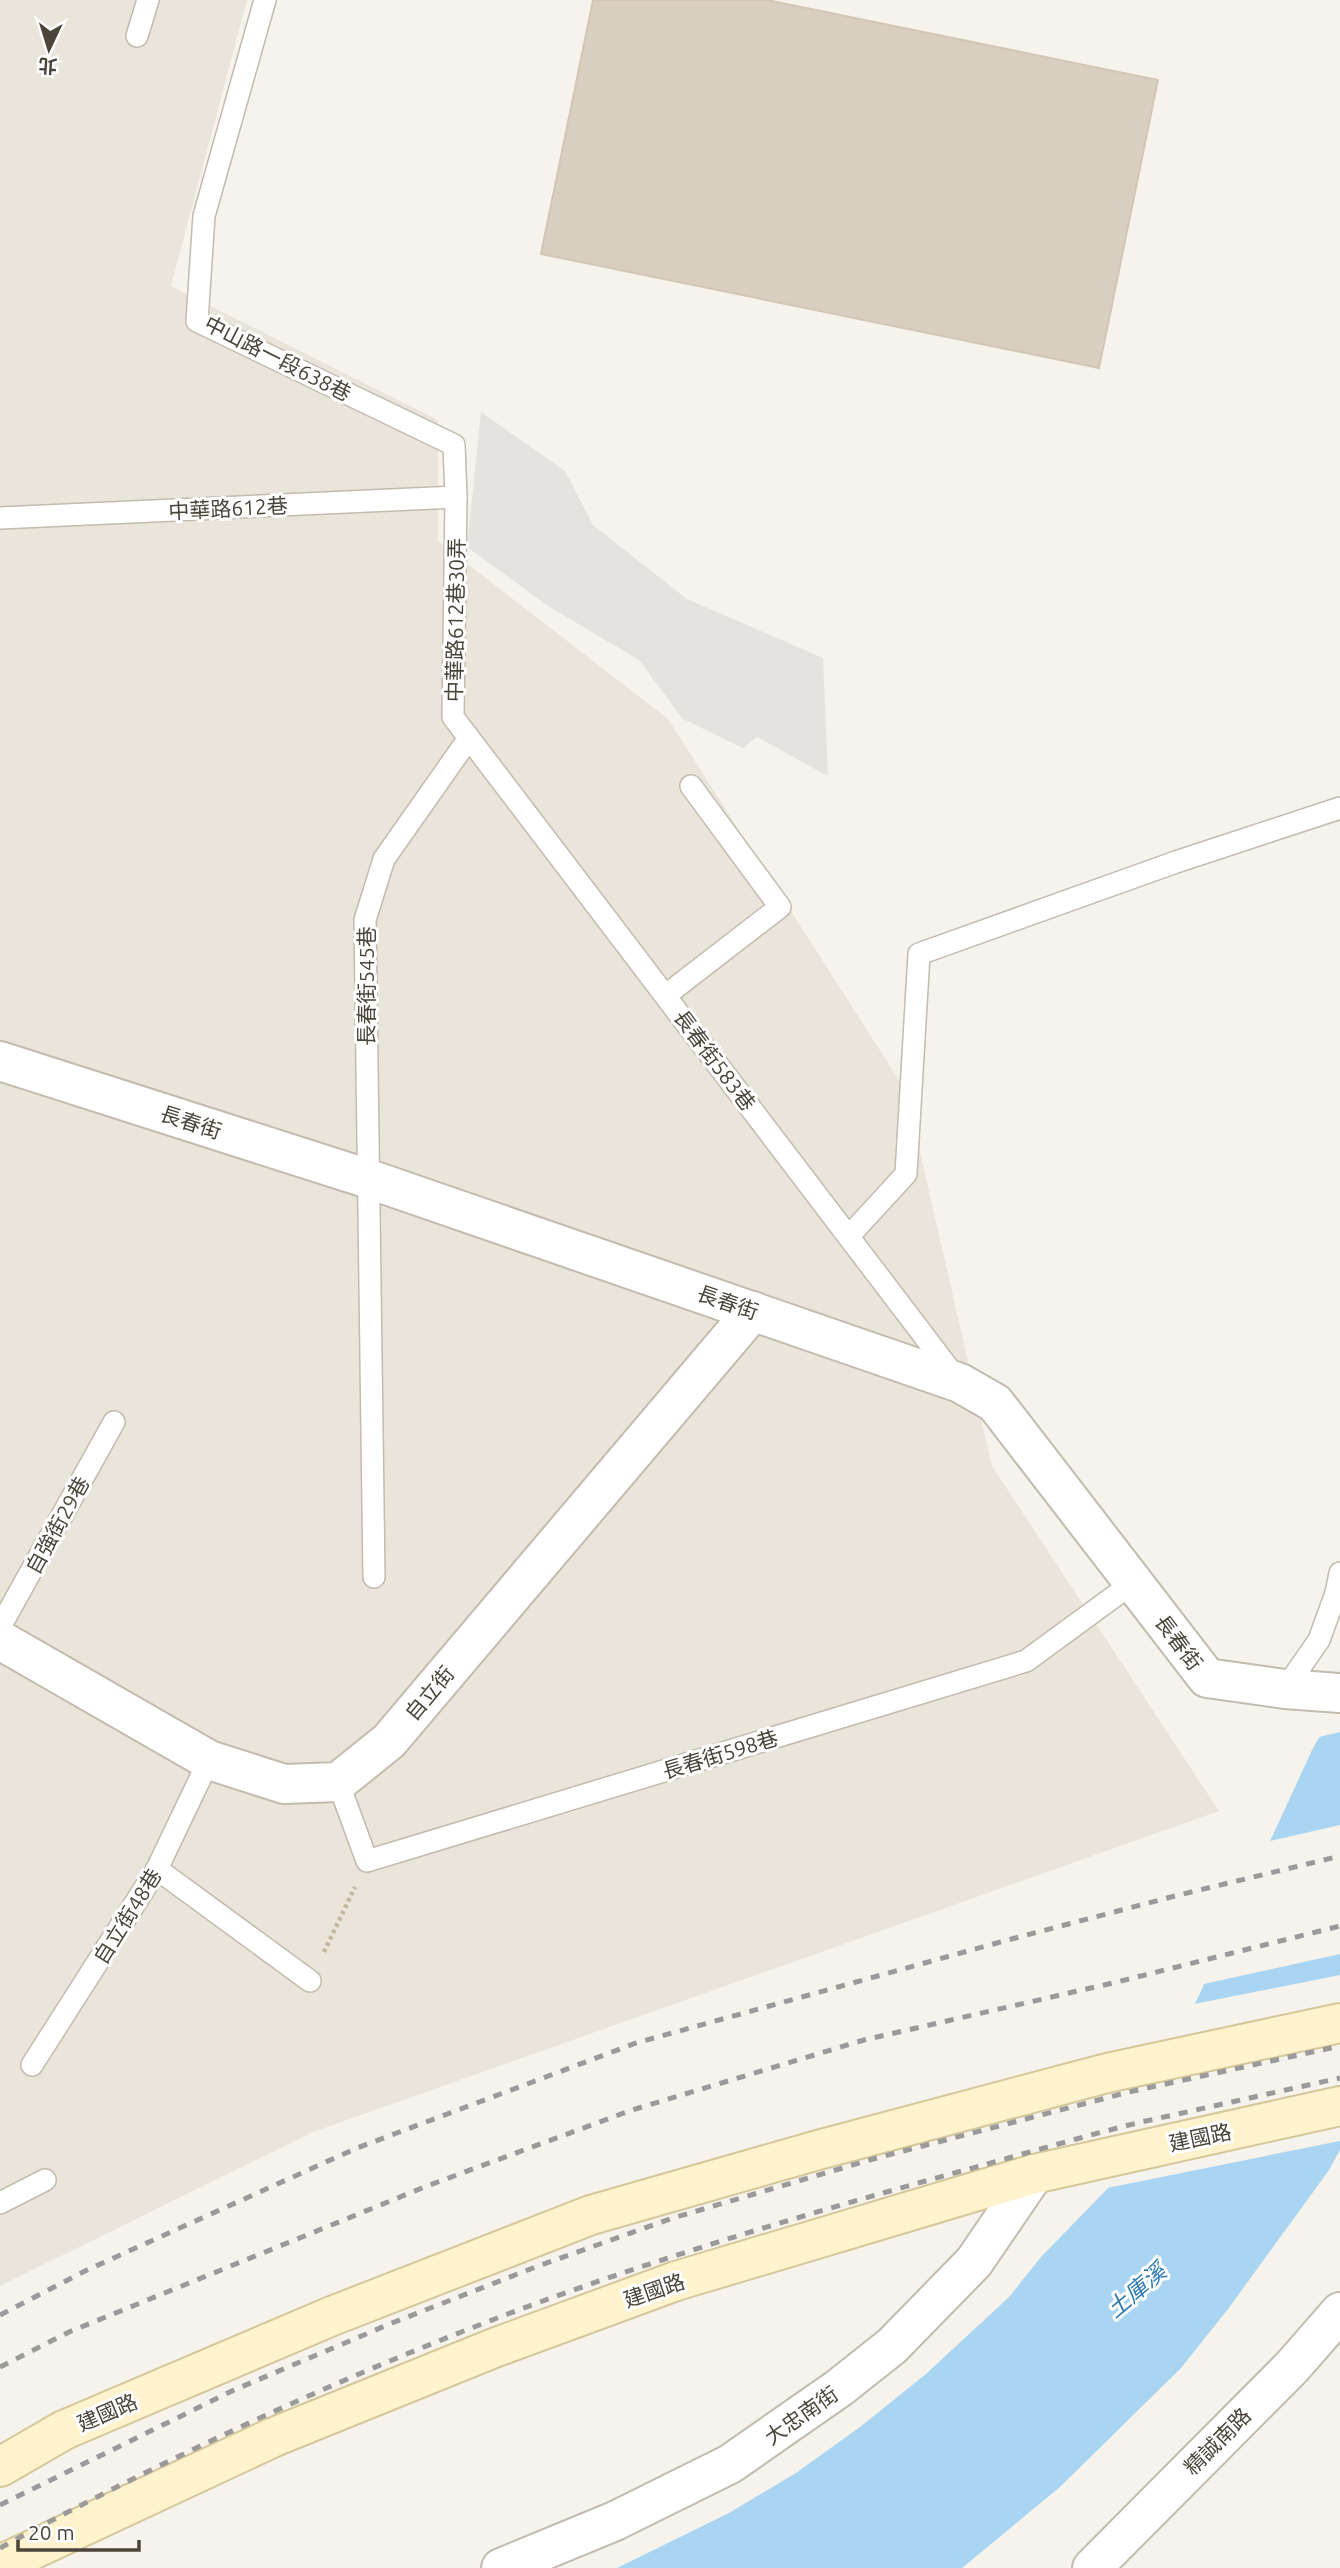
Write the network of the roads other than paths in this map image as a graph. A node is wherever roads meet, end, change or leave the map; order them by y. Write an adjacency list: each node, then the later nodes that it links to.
1 (148, 0): 3 (lane)
2 (265, 0): 4 (lane, 中山路一段638巷)
3 (137, 36)
4 (456, 498): 5 (lane, 中華路612巷); 6 (lane, 中華路612巷30弄)
5 (0, 518)
6 (469, 738): 9 (lane, 長春街583巷); 11 (lane, 長春街545巷)
7 (691, 786): 9 (lane)
8 (1340, 808): 12 (lane)
9 (666, 995): 12 (lane, 長春街583巷)
10 (0, 1060): 11 (street, 長春街)
11 (369, 1179): 13 (street, 長春街); 17 (lane, 長春街545巷)
12 (849, 1236): 14 (lane, 長春街583巷)
13 (753, 1311): 14 (street, 長春街); 24 (street, 自立街)
14 (960, 1382): 18 (street, 長春街)
15 (114, 1422): 19 (lane, 自強街29巷)
16 (1340, 1573): 21 (lane)
17 (374, 1577)
18 (1133, 1583): 21 (street, 長春街); 24 (lane, 長春街598巷)
19 (0, 1627)
20 (0, 1640): 23 (street)
21 (1285, 1689): 22 (street, 長春街)
22 (1340, 1693)
23 (209, 1760): 24 (street); 25 (lane, 自立街48巷)
24 (338, 1782)
25 (157, 1869): 26 (lane); 28 (lane, 自立街48巷)
26 (310, 1981)
27 (1340, 2023): 34 (main road, 建國路)
28 (33, 2065)
29 (1340, 2106): 30 (main road, 建國路)
30 (1034, 2174): 35 (main road, 建國路); 36 (street, 大忠南街)
31 (45, 2180): 32 (lane)
32 (0, 2203)
33 (1340, 2312): 37 (street, 精誠南路)
34 (0, 2467)
35 (0, 2565)
36 (501, 2568)
37 (1092, 2568)

